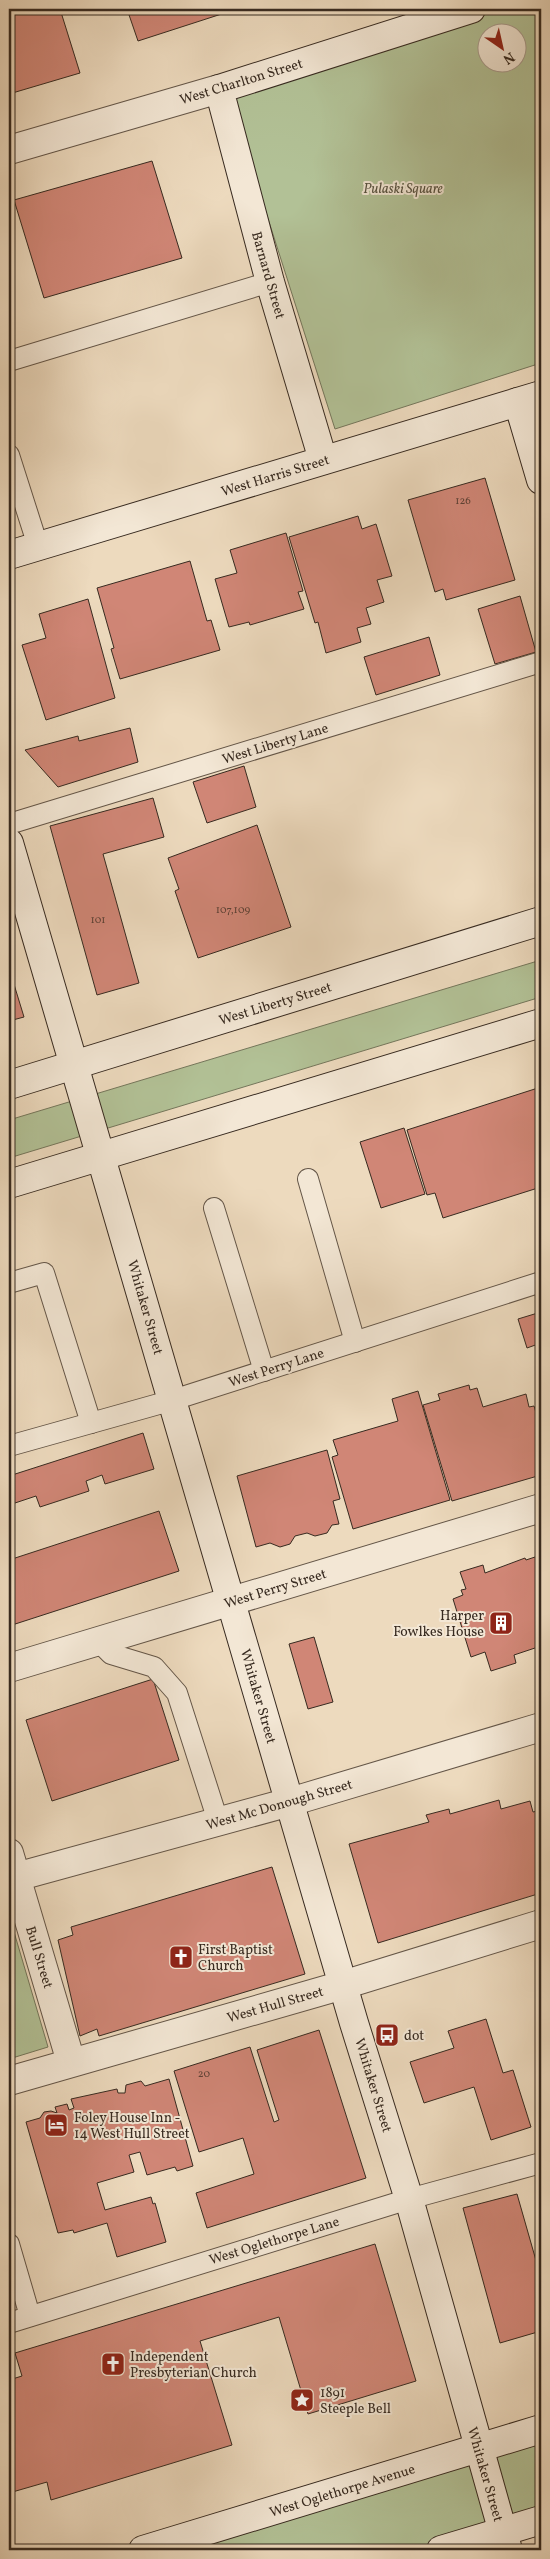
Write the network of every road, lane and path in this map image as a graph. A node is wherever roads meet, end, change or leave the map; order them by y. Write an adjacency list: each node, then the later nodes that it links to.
1 (471, 9): 2 (main road, West Charlton Street)
2 (429, 15): 3 (main road, West Charlton Street)
3 (219, 89): 4 (main road, West Charlton Street); 5 (main road, Barnard Street)
4 (9, 150)
5 (270, 282): 6 (lane); 9 (main road, Barnard Street)
6 (9, 361)
7 (530, 398): 9 (main road, West Harris Street); 10 (main road)
8 (9, 456): 11 (lane)
9 (323, 460): 11 (main road, West Harris Street)
10 (541, 480)
11 (38, 546): 12 (main road, West Harris Street)
12 (9, 555)
13 (541, 662): 14 (lane, West Liberty Lane)
14 (9, 824)
15 (9, 843): 18 (main road, Whitaker Street)
16 (541, 921): 18 (main road, West Liberty Street)
17 (541, 1023): 20 (main road)
18 (75, 1064): 19 (main road, West Liberty Street); 20 (main road, Whitaker Street)
19 (9, 1085)
20 (102, 1156): 22 (main road); 28 (main road, Whitaker Street)
21 (308, 1179): 26 (lane)
22 (9, 1184)
23 (214, 1208): 27 (lane)
24 (541, 1282): 26 (lane, West Perry Lane)
25 (9, 1283): 29 (lane)
26 (355, 1342): 27 (lane, West Perry Lane)
27 (264, 1370): 28 (lane, West Perry Lane)
28 (173, 1400): 29 (lane, West Perry Lane); 32 (main road, Whitaker Street)
29 (91, 1423): 30 (lane, West Perry Lane)
30 (9, 1446)
31 (541, 1508): 32 (main road, West Perry Street)
32 (231, 1601): 33 (main road, West Perry Street); 36 (main road, Whitaker Street)
33 (98, 1641): 34 (main road, West Perry Street); 37 (lane)
34 (9, 1668)
35 (541, 1727): 36 (main road, West Mc Donough Street)
36 (290, 1802): 37 (main road, West Mc Donough Street); 40 (main road, Whitaker Street)
37 (218, 1822): 38 (main road, West Mc Donough Street)
38 (12, 1865): 41 (main road, Bull Street)
39 (541, 1924): 40 (main road, West Hull Street)
40 (343, 1985): 41 (main road, West Hull Street); 44 (main road, Whitaker Street)
41 (71, 2062): 42 (main road, West Hull Street)
42 (9, 2081)
43 (541, 2163): 44 (lane, West Oglethorpe Lane)
44 (409, 2198): 46 (lane, West Oglethorpe Lane); 49 (main road, Whitaker Street)
45 (9, 2244): 46 (lane)
46 (30, 2316): 47 (lane, West Oglethorpe Lane)
47 (9, 2323)
48 (541, 2429): 49 (main road, West Oglethorpe Avenue)
49 (479, 2448): 51 (main road, Whitaker Street); 52 (main road, West Oglethorpe Avenue)
50 (541, 2520): 51 (main road)
51 (506, 2541): 53 (main road)
52 (143, 2550)
53 (441, 2550)

